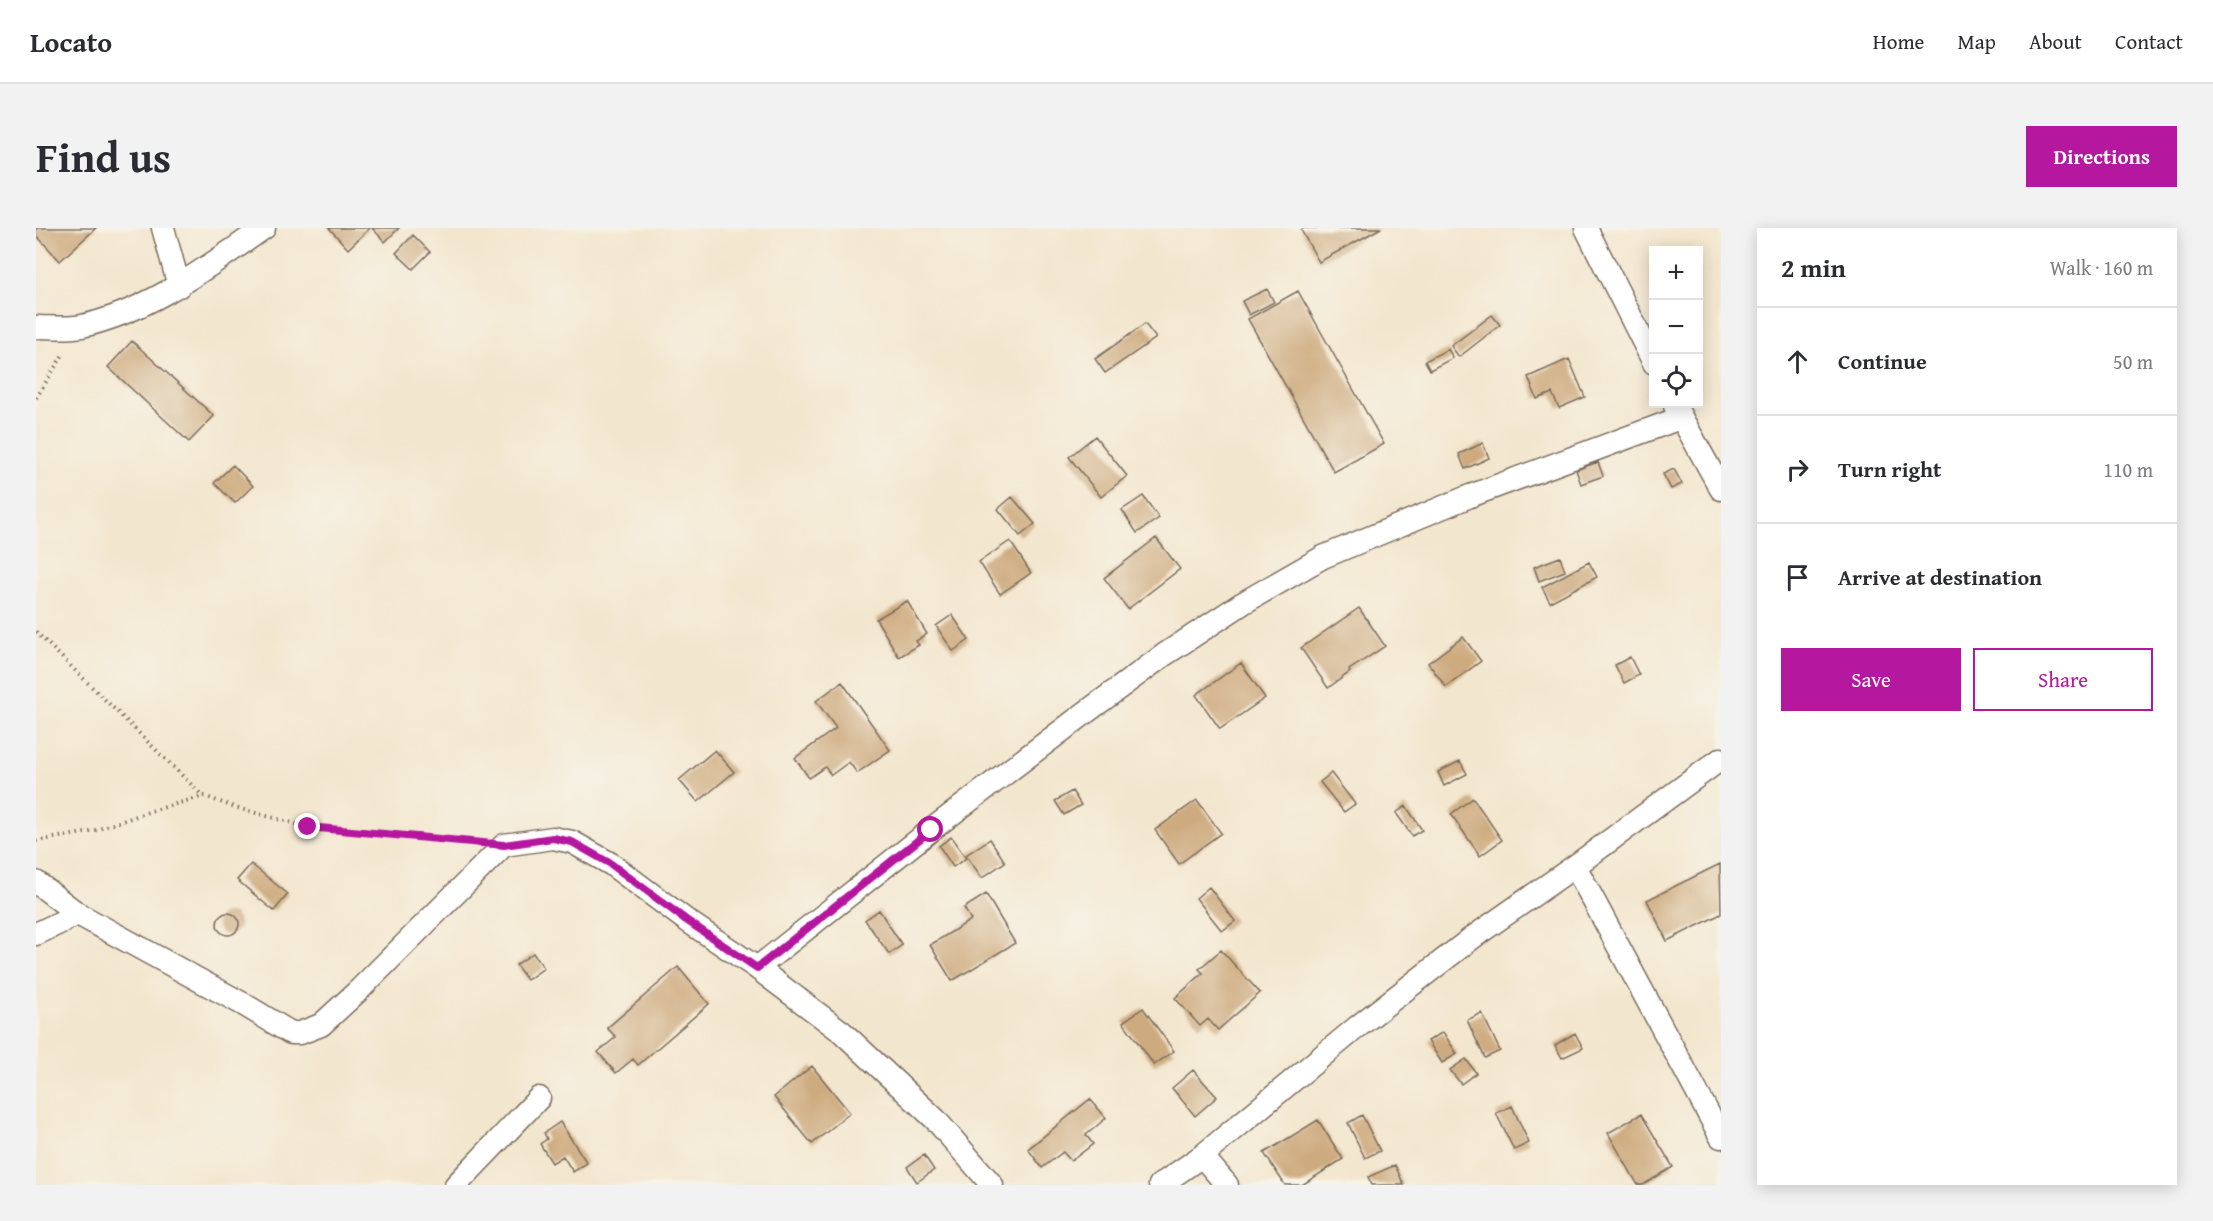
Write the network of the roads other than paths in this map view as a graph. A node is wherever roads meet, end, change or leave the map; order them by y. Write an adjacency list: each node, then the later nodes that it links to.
1 (163, 228): 4 (street)
2 (264, 228): 4 (street)
3 (1587, 228): 6 (street)
4 (179, 286): 5 (street)
5 (36, 327)
6 (1649, 355)
7 (1677, 411): 8 (street); 14 (street)
8 (1721, 489)
9 (1721, 759): 10 (street)
10 (1575, 866): 16 (street); 17 (street)
11 (36, 882): 12 (street)
12 (78, 914): 13 (street); 14 (street)
13 (36, 934)
14 (757, 968): 19 (street)
15 (539, 1098): 18 (street)
16 (1721, 1137)
17 (1202, 1156): 20 (street); 21 (street)
18 (456, 1185)
19 (992, 1185)
20 (1160, 1185)
21 (1227, 1185)

